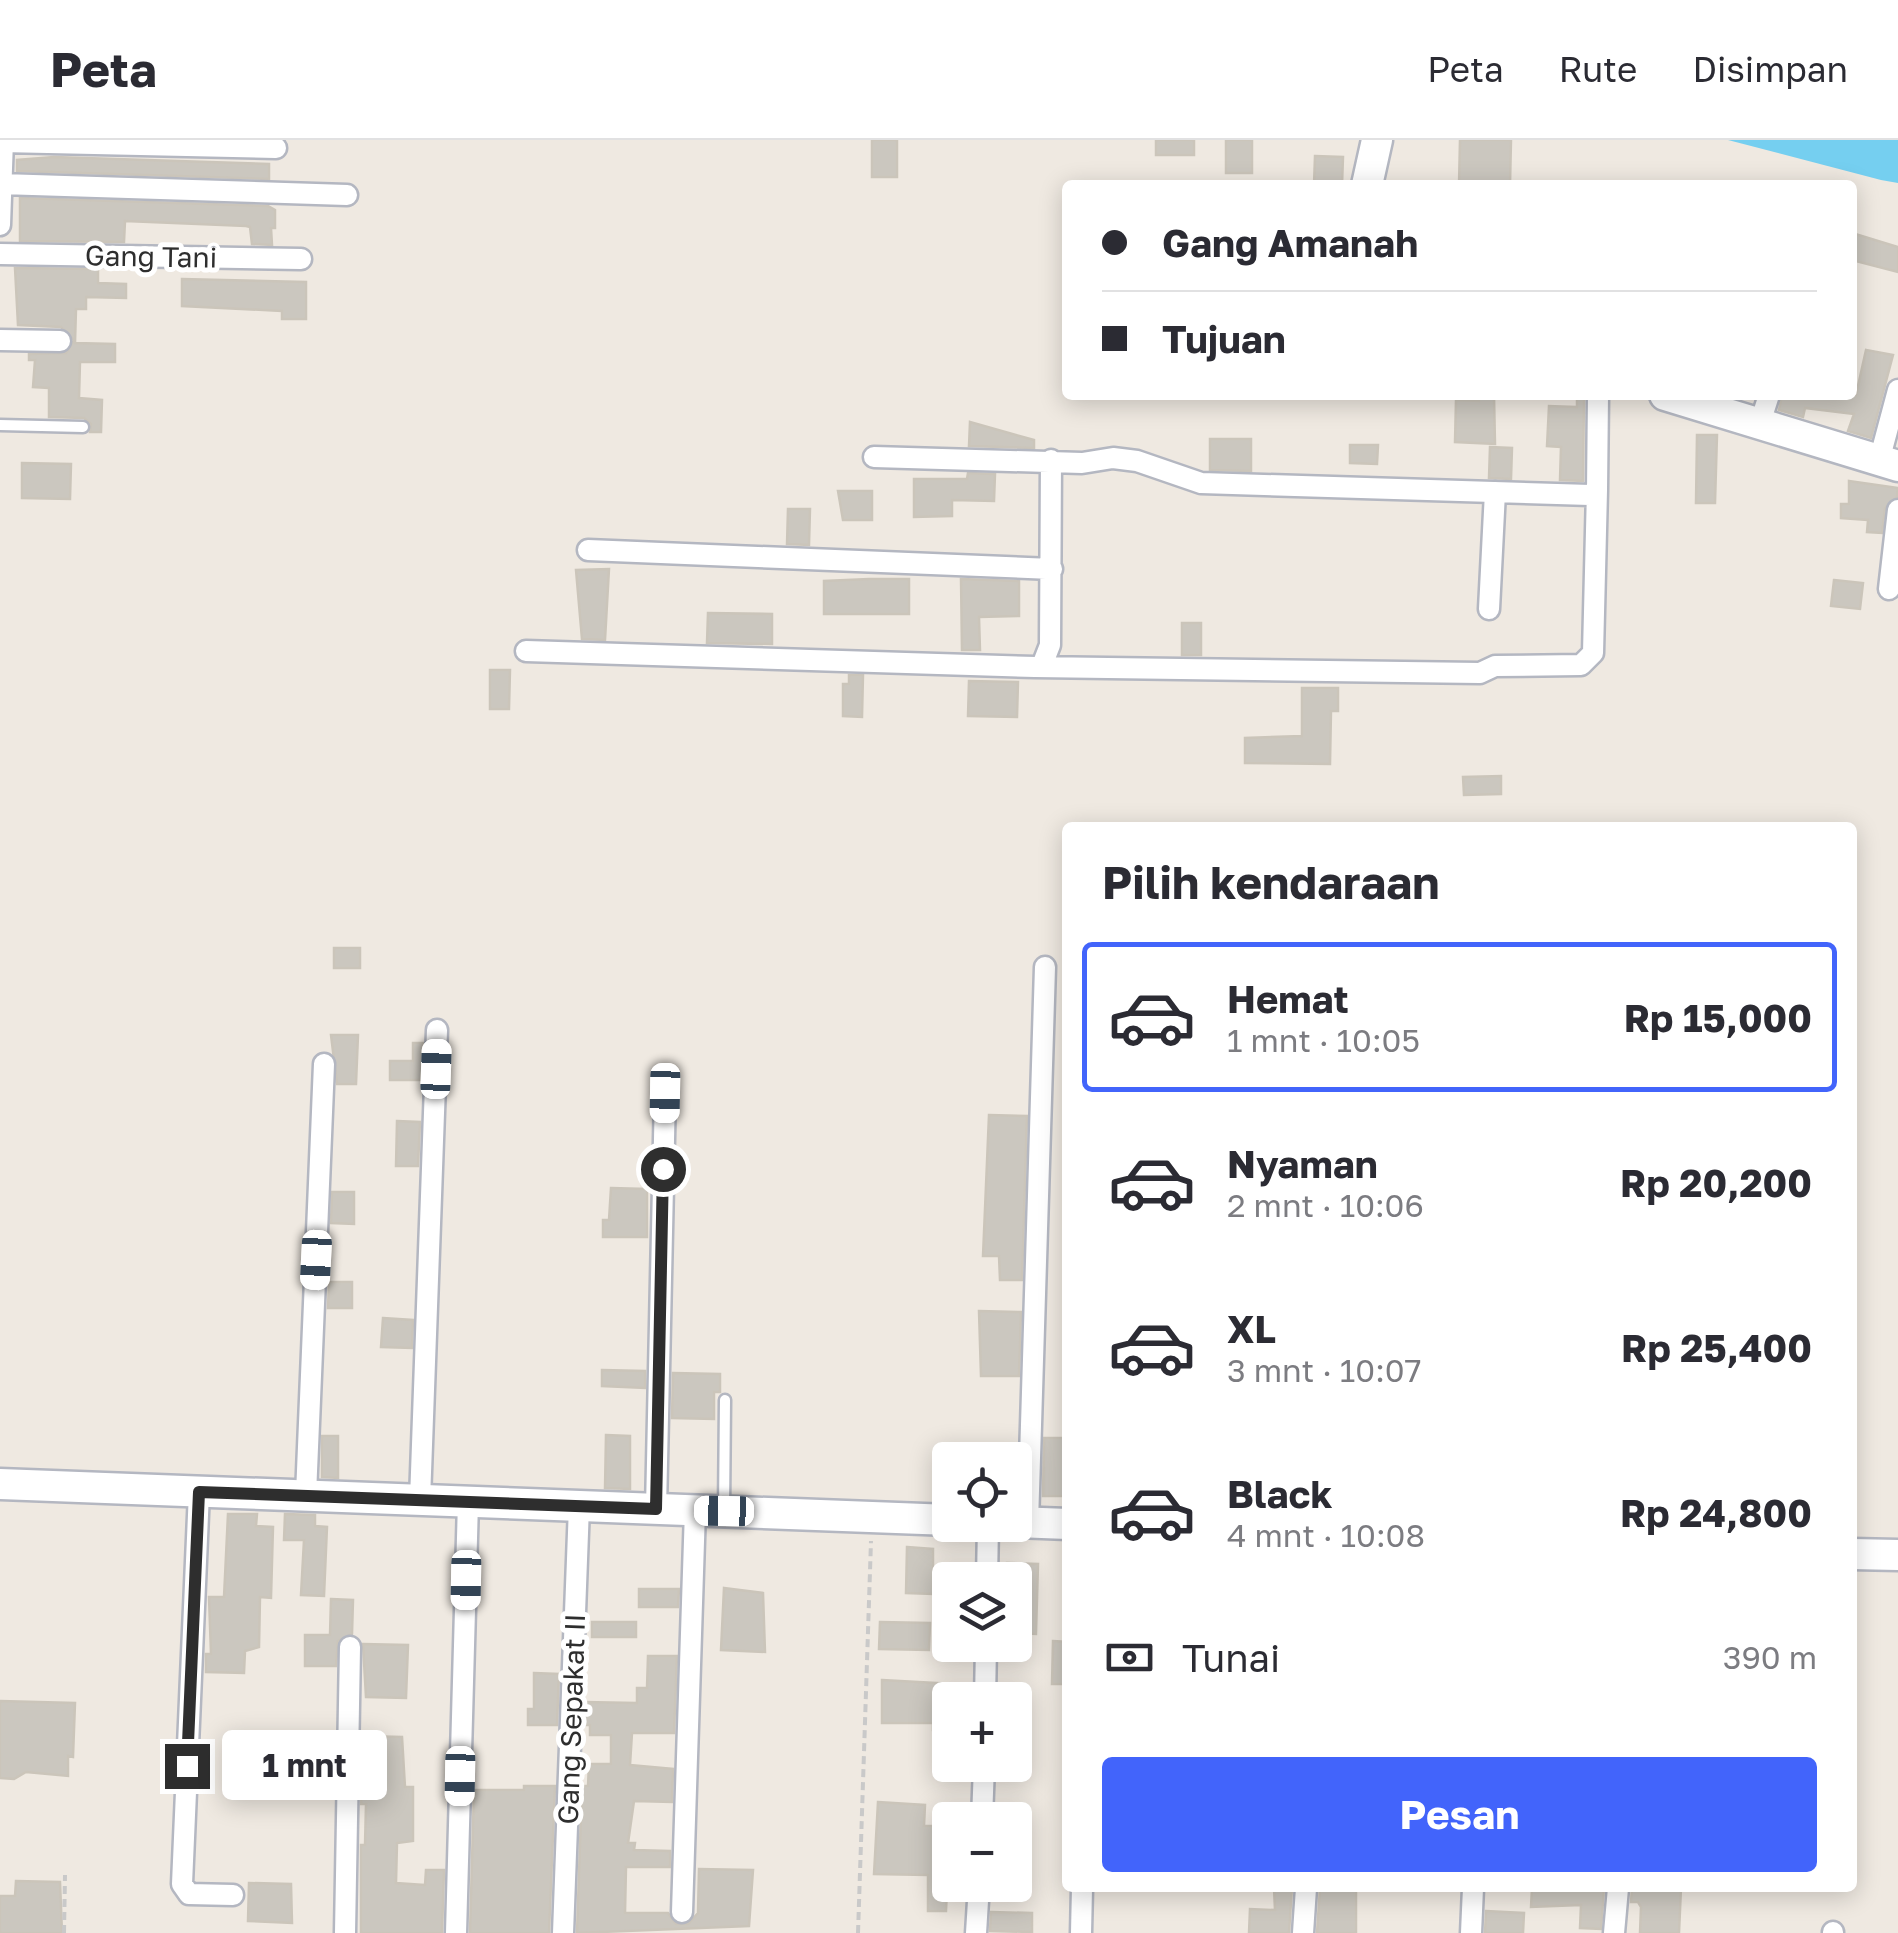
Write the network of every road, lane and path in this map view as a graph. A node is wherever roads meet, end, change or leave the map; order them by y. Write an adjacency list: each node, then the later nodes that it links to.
1 (1377, 140): 4 (street)
2 (276, 148): 3 (street)
3 (2, 150): 5 (street)
4 (1368, 180)
5 (1, 184): 6 (street); 7 (street)
6 (347, 195)
7 (0, 215): 8 (street)
8 (0, 225)
9 (0, 254): 10 (street, Gang Tani)
10 (301, 259)
11 (0, 340): 12 (street)
12 (60, 342)
13 (1898, 390): 22 (street)
14 (1598, 400): 23 (street)
15 (1679, 400): 18 (street)
16 (1767, 400): 18 (street)
17 (0, 424): 19 (lane)
18 (1759, 426): 22 (street)
19 (83, 427)
20 (874, 457): 21 (street)
21 (1051, 460): 24 (street); 27 (street)
22 (1888, 464)
23 (1597, 490): 24 (street); 31 (street)
24 (1496, 492): 29 (street)
25 (1898, 510): 28 (street)
26 (588, 550): 27 (street)
27 (1052, 569): 31 (street)
28 (1889, 589)
29 (1489, 609)
30 (526, 650): 31 (street)
31 (1043, 663)
32 (1045, 967): 37 (street)
33 (437, 1030): 41 (street)
34 (324, 1064): 40 (street)
35 (665, 1093): 44 (street)
36 (725, 1400): 45 (lane)
37 (1025, 1442)
38 (0, 1484): 39 (street)
39 (199, 1492): 40 (street); 58 (street)
40 (306, 1496): 41 (street)
41 (420, 1500): 42 (street)
42 (468, 1502): 43 (street); 63 (street)
43 (579, 1506): 44 (street); 64 (street, Gang Sepakat II)
44 (656, 1509): 45 (street)
45 (709, 1511): 46 (street); 60 (street)
46 (872, 1516): 47 (street); 65 (path)
47 (932, 1519)
48 (1032, 1522): 49 (street)
49 (1062, 1524)
50 (1857, 1554): 51 (street)
51 (1898, 1555)
52 (350, 1648): 62 (street)
53 (65, 1875): 61 (path)
54 (1082, 1892): 67 (street)
55 (1306, 1892): 68 (street)
56 (1473, 1892): 69 (street)
57 (1618, 1892): 70 (street)
58 (233, 1895)
59 (978, 1902): 66 (street)
60 (682, 1912)
61 (64, 1933)
62 (345, 1933)
63 (456, 1933)
64 (562, 1933)
65 (858, 1933)
66 (976, 1933)
67 (1081, 1933)
68 (1303, 1933)
69 (1470, 1933)
70 (1614, 1933)

